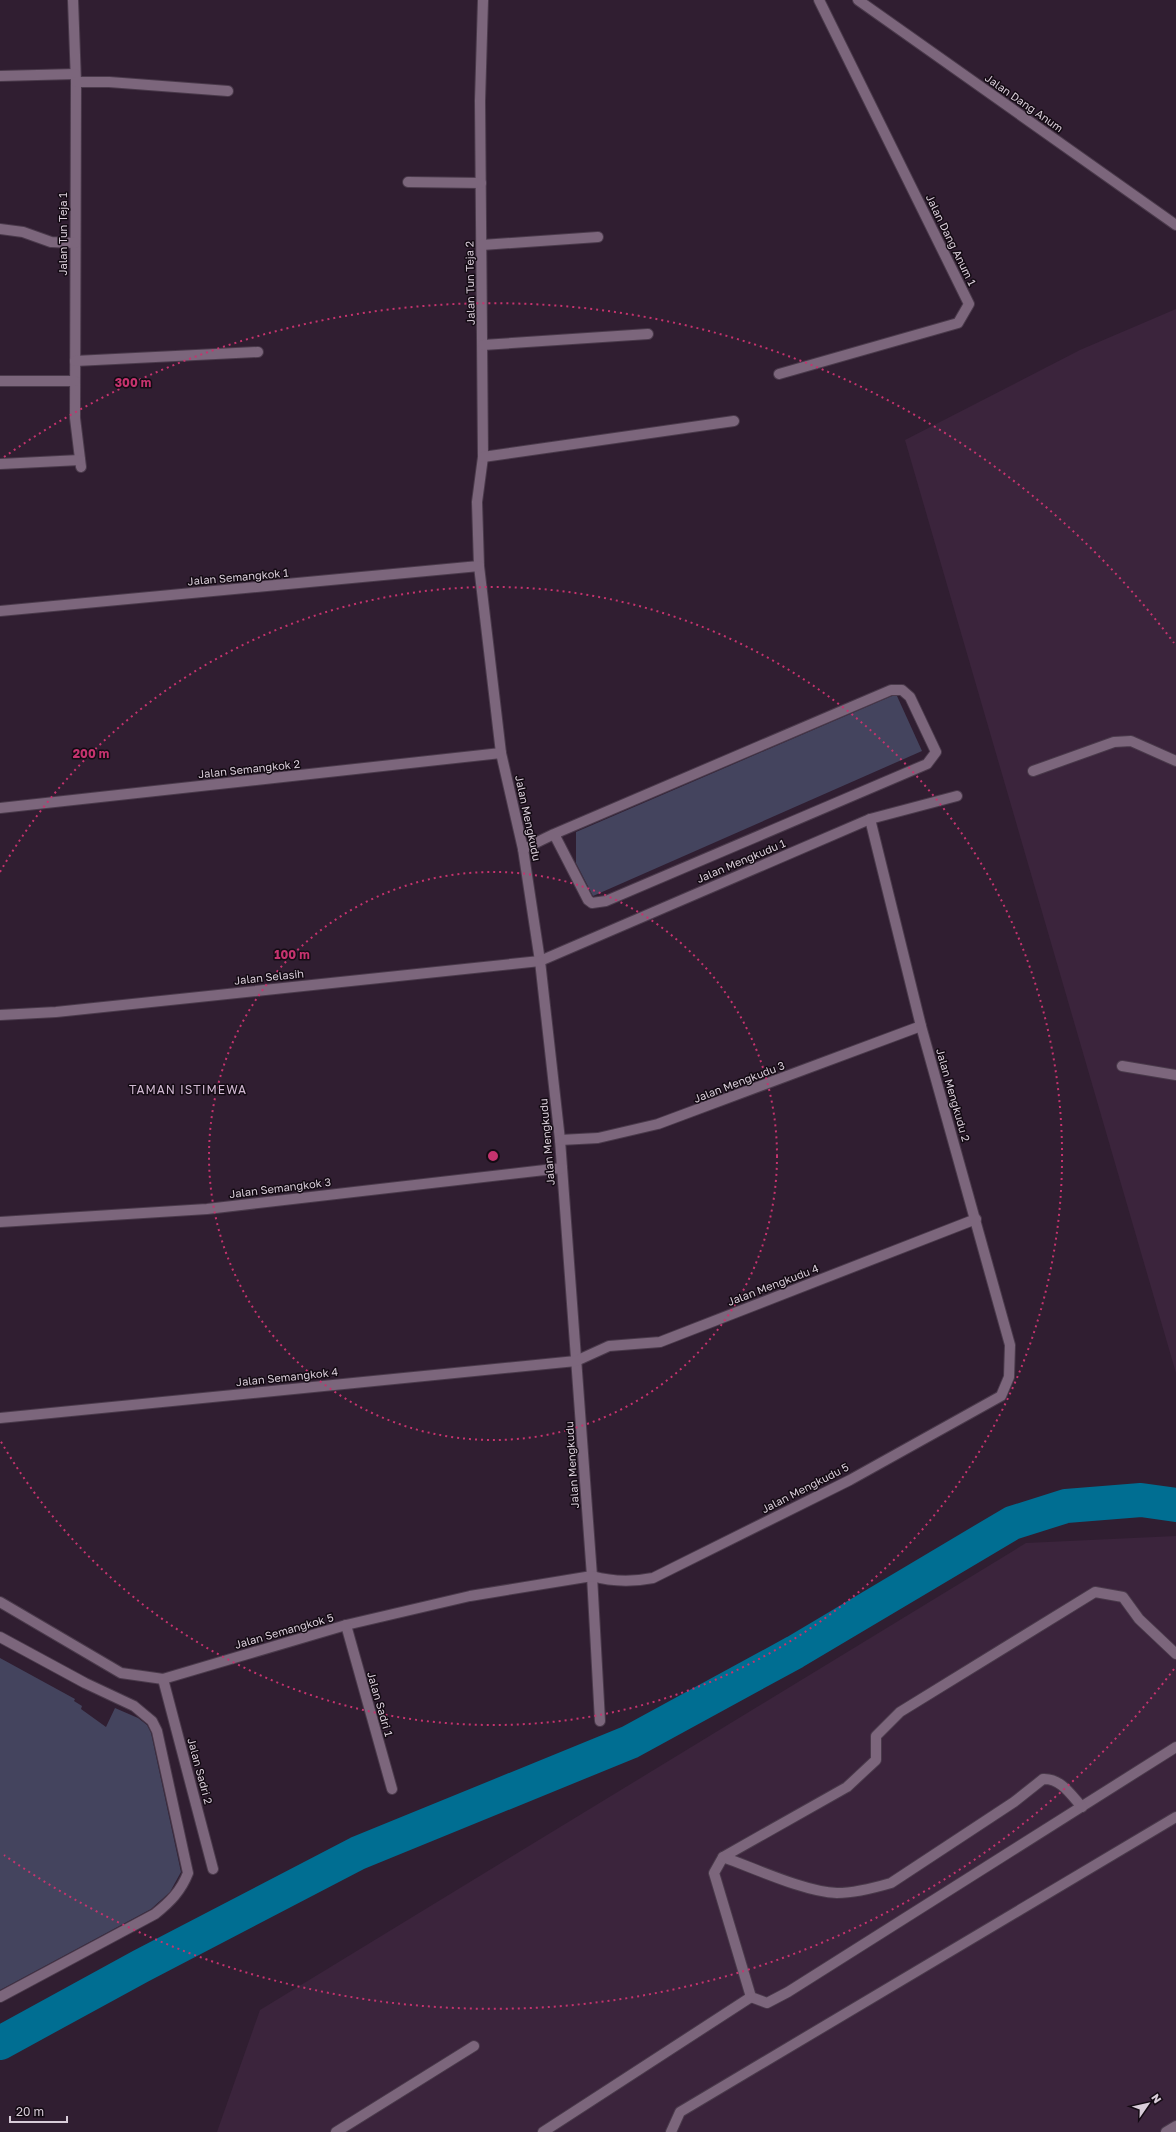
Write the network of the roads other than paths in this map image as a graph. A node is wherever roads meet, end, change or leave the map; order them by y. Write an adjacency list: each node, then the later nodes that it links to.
1 (73, 0): 6 (street, Jalan Tun Teja 1)
2 (483, 0): 9 (street, Jalan Tun Teja 2)
3 (819, 0): 19 (street, Jalan Dang Anum 1)
4 (858, 0): 10 (street, Jalan Dang Anum)
5 (0, 76): 6 (street)
6 (75, 78): 7 (street); 13 (street, Jalan Tun Teja 1)
7 (228, 91)
8 (408, 182): 9 (street)
9 (481, 183): 14 (street, Jalan Tun Teja 2)
10 (1176, 225)
11 (0, 229): 13 (street)
12 (598, 237): 14 (street)
13 (75, 243): 18 (street, Jalan Tun Teja 1)
14 (482, 244): 16 (street, Jalan Tun Teja 2)
15 (648, 334): 16 (street)
16 (483, 344): 23 (street, Jalan Tun Teja 2)
17 (258, 352): 18 (street)
18 (75, 361): 21 (street, Jalan Tun Teja 1)
19 (779, 374)
20 (0, 381): 21 (street)
21 (75, 381): 24 (street, Jalan Tun Teja 1)
22 (734, 421): 23 (street)
23 (483, 457): 25 (street, Jalan Tun Teja 2)
24 (0, 464)
25 (479, 566): 26 (street, Jalan Semangkok 1); 27 (street, Jalan Mengkudu)
26 (0, 611)
27 (501, 753): 31 (street, Jalan Semangkok 2); 34 (street, Jalan Mengkudu)
28 (1176, 761): 29 (street)
29 (1033, 771)
30 (957, 796): 32 (street, Jalan Mengkudu 1)
31 (0, 808)
32 (870, 819): 35 (street, Jalan Mengkudu 1); 37 (street, Jalan Mengkudu 2)
33 (554, 834): 33 (street); 34 (street)
34 (524, 849): 35 (street, Jalan Mengkudu)
35 (540, 961): 36 (street, Jalan Selasih); 40 (street, Jalan Mengkudu)
36 (0, 1015)
37 (921, 1026): 40 (street, Jalan Mengkudu 3); 42 (street, Jalan Mengkudu 2)
38 (1122, 1066): 39 (street)
39 (1176, 1075)
40 (560, 1140): 41 (street, Jalan Mengkudu)
41 (562, 1168): 43 (street, Jalan Semangkok 3); 44 (street, Jalan Mengkudu)
42 (976, 1219): 44 (street, Jalan Mengkudu 4); 45 (street, Jalan Mengkudu 2)
43 (0, 1222)
44 (576, 1361): 46 (street, Jalan Semangkok 4); 47 (street, Jalan Mengkudu)
45 (1010, 1377): 47 (street, Jalan Mengkudu 5)
46 (0, 1418)
47 (592, 1576): 49 (street, Jalan Semangkok 5); 53 (street, Jalan Mengkudu)
48 (0, 1602): 52 (street, Jalan Semangkok 5)
49 (346, 1625): 52 (street, Jalan Semangkok 5); 55 (street, Jalan Sadri 1)
50 (0, 1637): 60 (street)
51 (1176, 1654): 58 (street)
52 (163, 1679): 59 (street, Jalan Sadri 2)
53 (600, 1721)
54 (1176, 1747): 56 (street)
55 (392, 1789)
56 (1082, 1807): 58 (street); 61 (street)
57 (1176, 1817): 66 (street)
58 (722, 1857): 61 (street)
59 (214, 1869)
60 (0, 1997)
61 (751, 1997): 65 (street)
62 (474, 2046): 64 (street)
63 (1176, 2126): 67 (street)
64 (336, 2132)
65 (543, 2132)
66 (671, 2132)
67 (1166, 2132)

